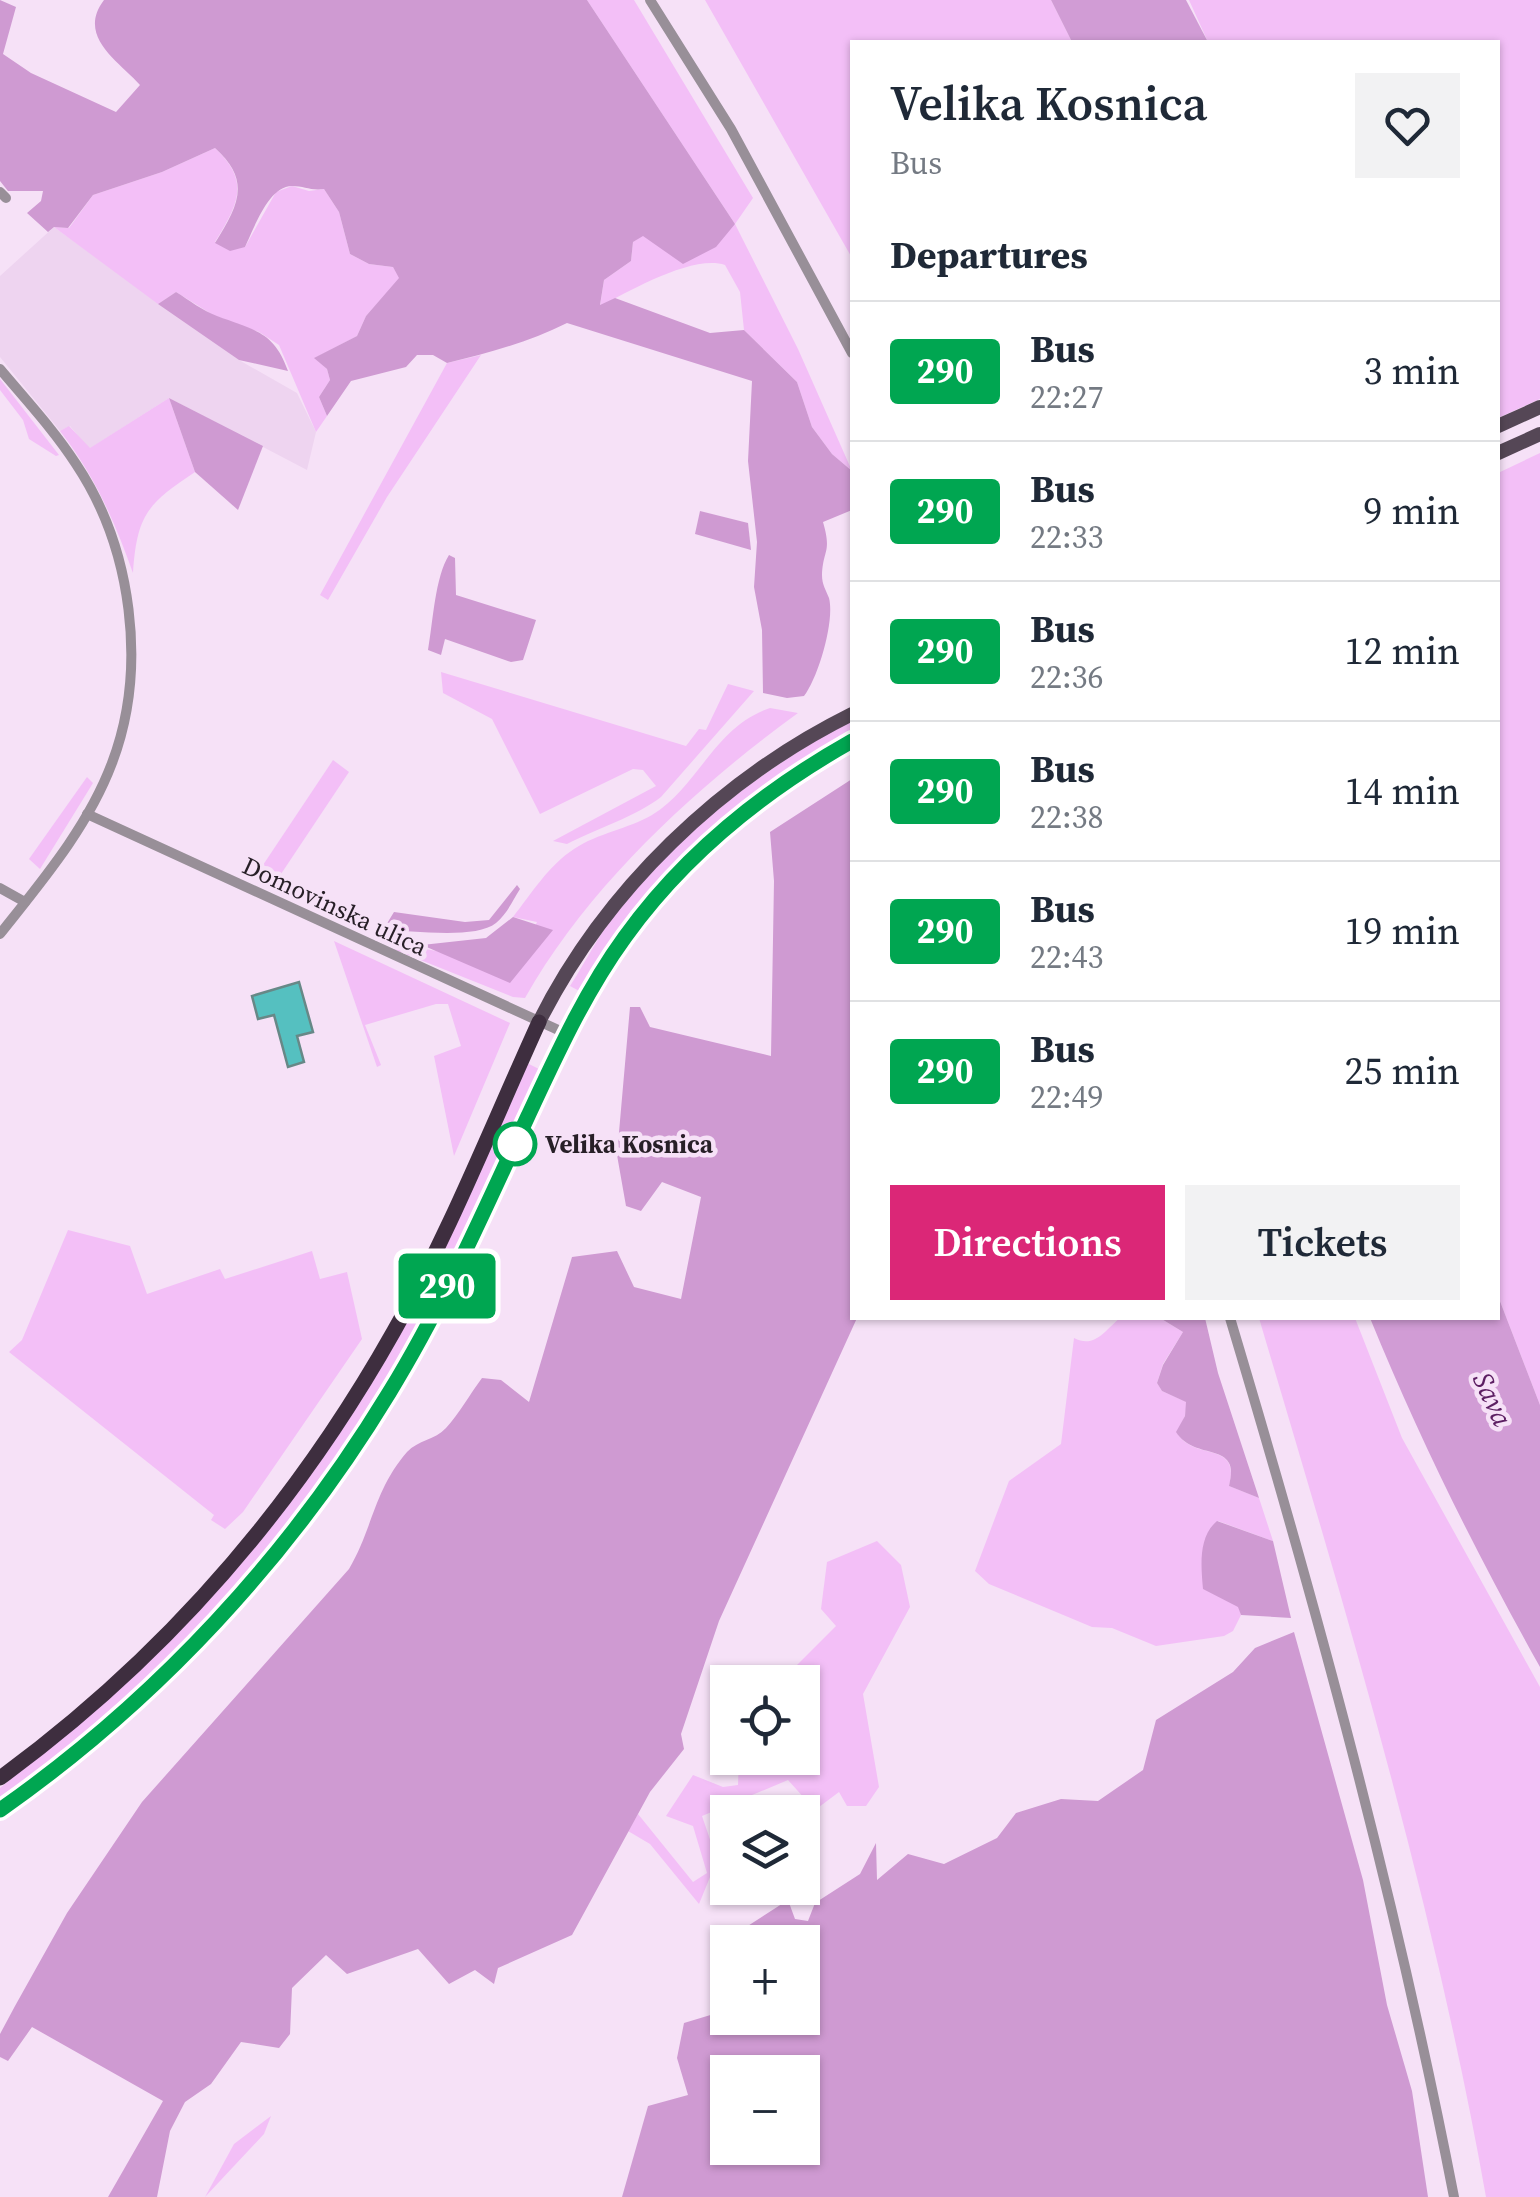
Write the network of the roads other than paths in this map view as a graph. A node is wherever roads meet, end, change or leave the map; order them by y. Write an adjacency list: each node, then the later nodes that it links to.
1 (650, 0): 2 (street)
2 (850, 349)
3 (0, 369): 10 (street)
4 (1540, 407): 5 (main road)
5 (1500, 425)
6 (1540, 434): 7 (main road)
7 (1500, 451)
8 (850, 715): 14 (main road)
9 (850, 742): 15 (main road)
10 (88, 814): 12 (street); 14 (street, Domovinska ulica)
11 (0, 888): 12 (street)
12 (25, 902): 13 (street)
13 (0, 934)
14 (539, 1022): 15 (street, Domovinska ulica); 17 (highway)
15 (567, 1034): 18 (highway)
16 (1231, 1320): 19 (street)
17 (0, 1778)
18 (0, 1810)
19 (1454, 2197)

